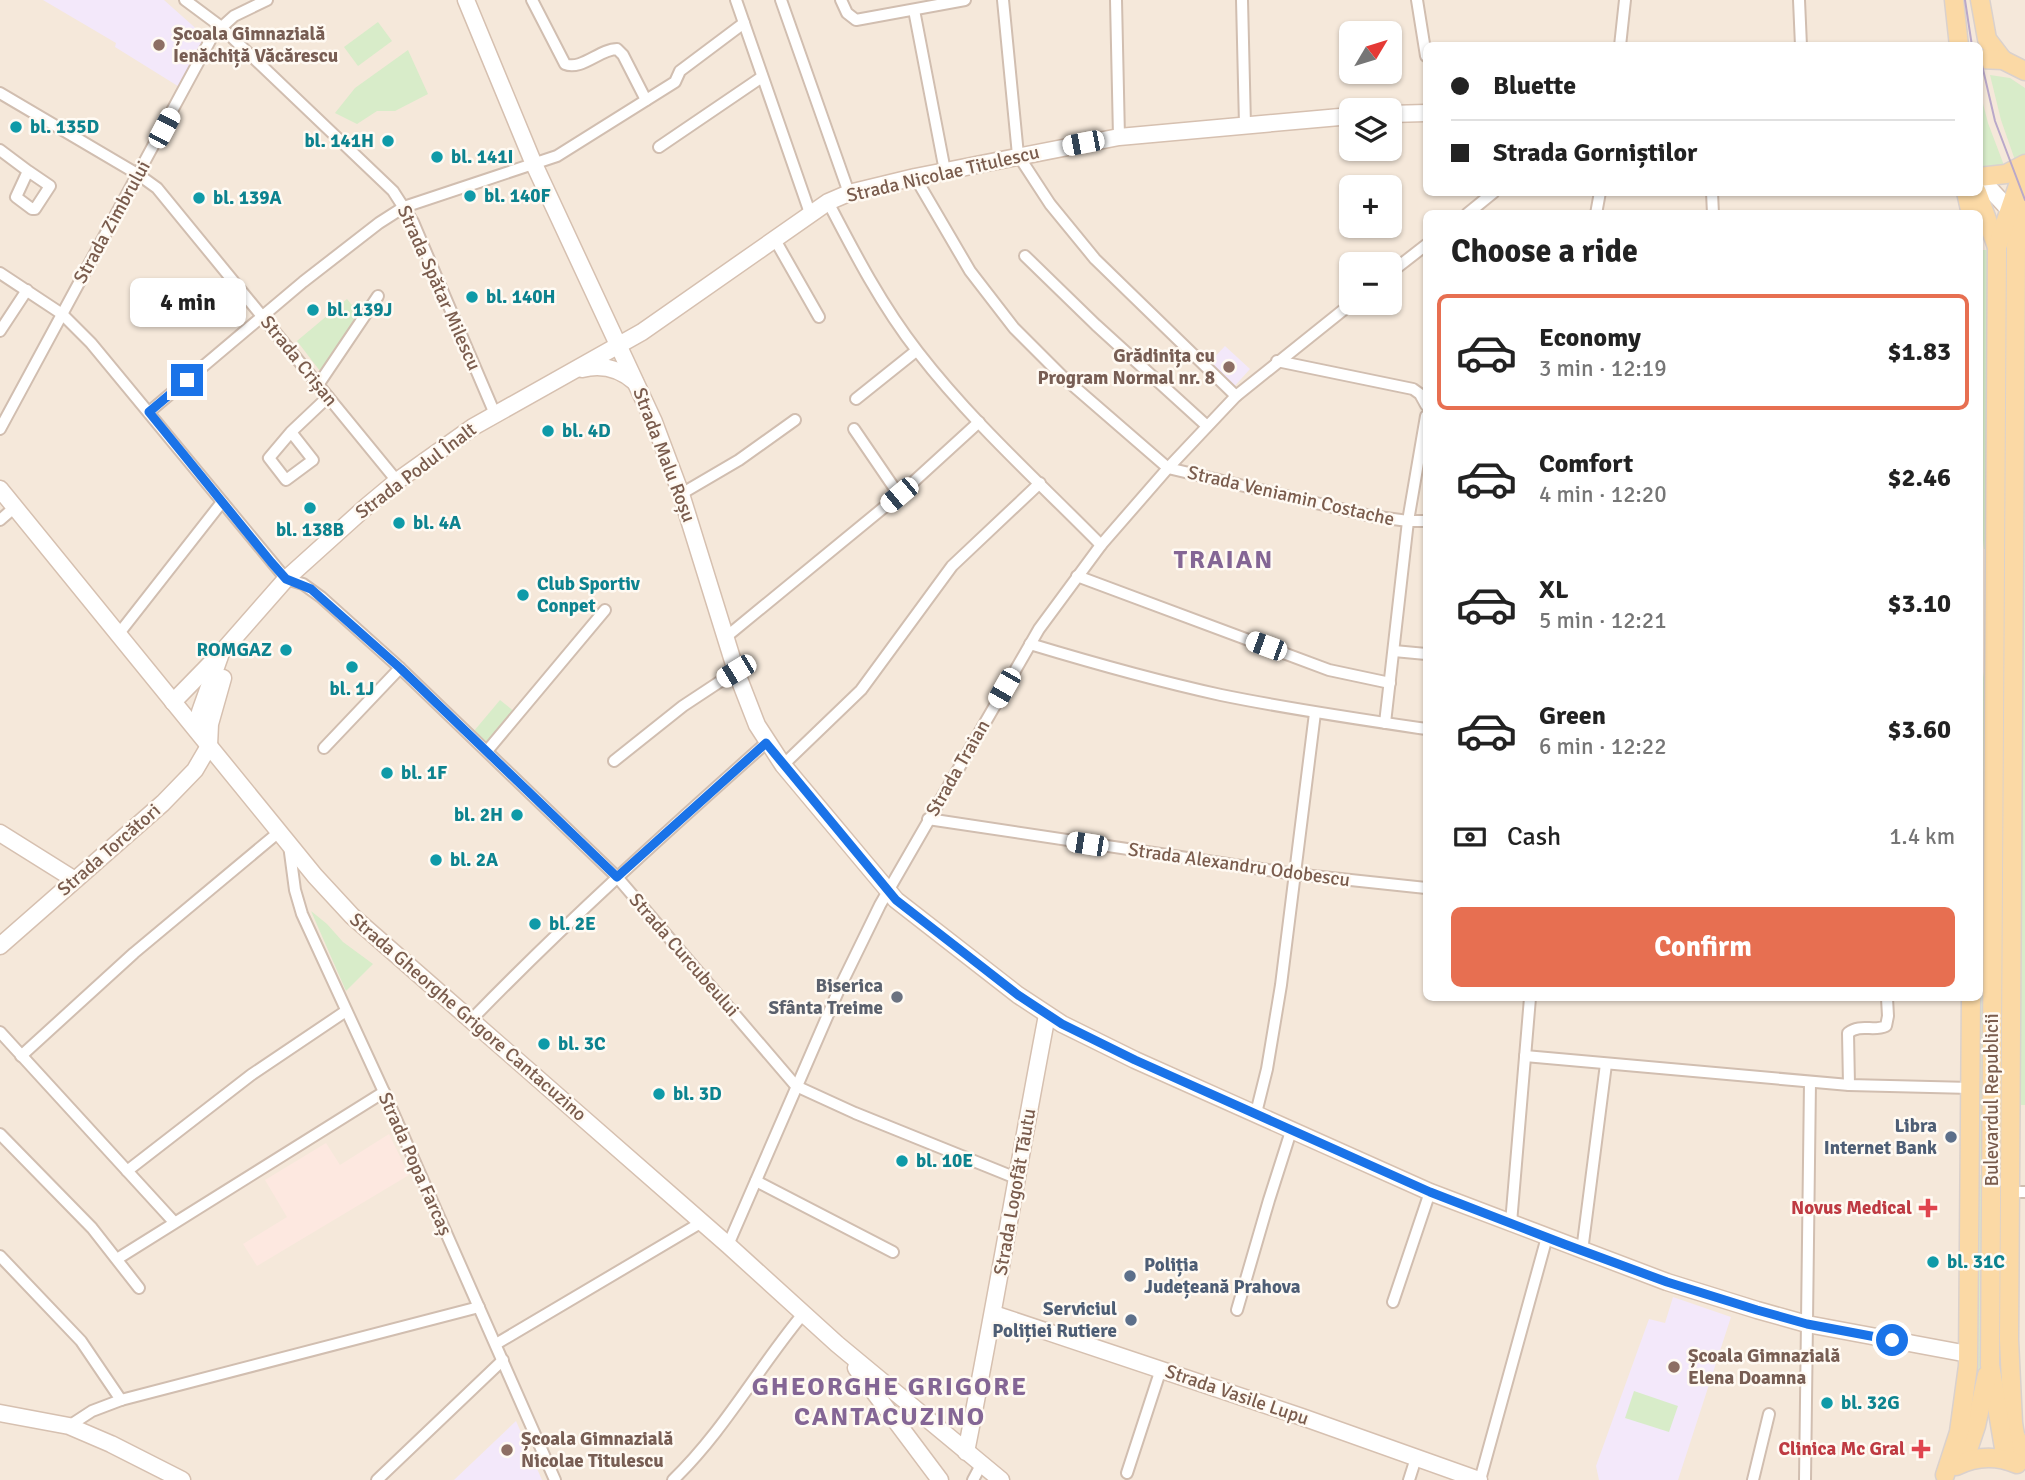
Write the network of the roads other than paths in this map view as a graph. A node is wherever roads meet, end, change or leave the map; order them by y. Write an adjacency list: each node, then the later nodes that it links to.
1 (185, 0): 19 (street, Strada Spătar Milescu)
2 (267, 0): 19 (street, Strada Zimbrului)
3 (466, 0): 38 (street, Strada Malu Roșu)
4 (533, 0): 29 (street)
5 (736, 0): 18 (street)
6 (781, 0): 46 (street)
7 (841, 0): 17 (street)
8 (965, 0): 17 (street)
9 (1003, 0): 37 (street)
10 (1116, 0): 34 (street)
11 (1242, 0): 33 (street)
12 (1417, 0): 20 (street)
13 (1625, 0): 21 (street)
14 (1799, 0): 22 (street)
15 (1954, 0): 23 (main road)
16 (1980, 0): 25 (main road)
17 (914, 10): 41 (street)
18 (744, 23): 27 (street); 29 (street)
19 (220, 26): 42 (street, Strada Zimbrului); 50 (street, Strada Spătar Milescu)
20 (1424, 42)
21 (1620, 42)
22 (1801, 42)
23 (1959, 42)
24 (1983, 59): 25 (main road)
25 (2003, 60): 26 (main road)
26 (2025, 71)
27 (762, 77): 35 (street); 52 (street)
28 (0, 93): 42 (street, Strada Crișan)
29 (646, 100): 38 (street)
30 (1423, 113): 31 (street)
31 (1402, 114)
32 (1339, 118): 33 (street, Strada Nicolae Titulescu)
33 (1245, 125): 34 (street, Strada Nicolae Titulescu)
34 (1119, 137): 37 (street, Strada Nicolae Titulescu)
35 (659, 147)
36 (0, 150): 40 (street)
37 (1018, 155): 41 (street, Strada Nicolae Titulescu); 75 (street)
38 (533, 162): 50 (street); 67 (street, Strada Malu Roșu)
39 (2025, 165): 44 (main road); 53 (main road, Bulevardul Republicii)
40 (28, 171)
41 (945, 171): 43 (street, Strada Nicolae Titulescu)
42 (139, 175): 63 (street, Strada Zimbrului); 64 (street, Strada Crișan)
43 (915, 177): 46 (street, Strada Nicolae Titulescu); 88 (street, Strada Veniamin Costache)
44 (1983, 177)
45 (1983, 181): 53 (street)
46 (849, 193): 49 (street, Strada Nicolae Titulescu)
47 (1489, 196): 51 (street)
48 (1978, 196): 56 (main road, Bulevardul Republicii)
49 (828, 202): 52 (street, Strada Nicolae Titulescu); 69 (street)
50 (404, 207): 64 (street); 80 (street, Strada Spătar Milescu)
51 (1472, 210)
52 (810, 213): 54 (street, Strada Nicolae Titulescu)
53 (2020, 216): 56 (main road, Bulevardul Republicii); 71 (main road, Bulevardul Republicii)
54 (774, 238): 65 (street); 67 (street, Strada Nicolae Titulescu)
55 (1423, 247): 58 (street)
56 (1997, 247): 175 (main road, Bulevardul Republicii)
57 (1025, 256): 83 (street)
58 (1402, 264)
59 (0, 273): 60 (street)
60 (27, 290): 63 (street); 66 (street)
61 (379, 296): 73 (street)
62 (1339, 313): 70 (street, Strada Traian)
63 (62, 314): 79 (street); 84 (street, Strada Zimbrului)
64 (262, 316): 73 (street, Strada Crișan); 79 (street)
65 (820, 317)
66 (0, 331)
67 (620, 344): 72 (street, Strada Podul Înalt); 74 (street, Strada Malu Roșu)
68 (2025, 348): 71 (main road)
69 (916, 351): 77 (street); 82 (street)
70 (1278, 361): 75 (street, Strada Traian); 78 (street)
71 (2015, 363): 154 (main road, Bulevardul Republicii)
72 (572, 371): 74 (street); 80 (street, Strada Podul Înalt)
73 (318, 385): 76 (street, Strada Crișan)
74 (638, 385): 92 (street, Strada Malu Roșu)
75 (1236, 396): 83 (street, Strada Traian)
76 (328, 397): 86 (street); 89 (street, Strada Crișan)
77 (856, 399)
78 (1423, 400)
79 (149, 412): 94 (street)
80 (495, 414): 89 (street, Strada Podul Înalt)
81 (795, 420): 92 (street)
82 (979, 422): 90 (street); 93 (street)
83 (1207, 426): 88 (street, Strada Traian)
84 (0, 429)
85 (854, 429): 93 (street)
86 (291, 432)
87 (1423, 434): 97 (street)
88 (1168, 468): 97 (street, Strada Veniamin Costache); 99 (street, Strada Traian)
89 (397, 481): 101 (street, Strada Podul Înalt)
90 (1040, 483): 99 (street); 122 (street)
91 (0, 489): 95 (street, Strada Gheorghe Grigore Cantacuzino)
92 (681, 494): 105 (street, Strada Malu Roșu)
93 (899, 495): 105 (street)
94 (222, 502): 101 (street); 104 (street)
95 (15, 507): 96 (street); 104 (street, Strada Gheorghe Grigore Cantacuzino)
96 (0, 520)
97 (1408, 521): 98 (street, Strada Veniamin Costache); 107 (street)
98 (1423, 521)
99 (1101, 545): 100 (street, Strada Traian)
100 (1076, 576): 106 (street, Strada Traian); 112 (street)
101 (286, 579): 103 (street, Strada Podul Înalt); 110 (street, Strada Curcubeului)
102 (605, 610): 120 (street)
103 (239, 633): 108 (street, Strada Podul Înalt); 118 (street, Strada Podul Înalt)
104 (117, 636): 113 (street, Strada Gheorghe Grigore Cantacuzino)
105 (726, 637): 111 (street, Strada Malu Roșu)
106 (1030, 644): 114 (street); 123 (street, Strada Traian)
107 (1394, 651): 109 (street); 112 (street)
108 (221, 653): 113 (street); 118 (street, Strada Podul Înalt)
109 (1423, 654)
110 (400, 668): 119 (street); 120 (street, Strada Curcubeului)
111 (736, 671): 117 (street, Strada Malu Roșu); 121 (street)
112 (1390, 683): 115 (street)
113 (173, 702): 118 (street, Strada Gheorghe Grigore Cantacuzino)
114 (1315, 713): 115 (street); 126 (street)
115 (1385, 723): 116 (street)
116 (1423, 729)
117 (766, 743): 122 (street, Strada Malu Roșu); 127 (street)
118 (209, 746): 125 (street, Strada Gheorghe Grigore Cantacuzino); 128 (street, Strada Torcători)
119 (324, 748)
120 (487, 751): 127 (street, Strada Curcubeului)
121 (614, 761)
122 (783, 765): 130 (street, Strada Malu Roșu)
123 (928, 819): 126 (street, Strada Alexandru Odobescu); 130 (street, Strada Traian)
124 (0, 833): 128 (street)
125 (284, 838): 135 (street, Strada Popa Farcaș); 137 (street, Strada Gheorghe Grigore Cantacuzino); 139 (street)
126 (1294, 874): 129 (street, Strada Alexandru Odobescu); 147 (street)
127 (617, 877): 137 (street); 144 (street, Strada Curcubeului)
128 (75, 880): 131 (street, Strada Torcători)
129 (1423, 888)
130 (887, 891): 136 (street, Strada Malu Roșu); 144 (street, Strada Traian)
131 (0, 946)
132 (1530, 1001): 140 (street)
133 (1887, 1001): 143 (street)
134 (1971, 1001): 145 (main road, Bulevardul Republicii)
135 (346, 1011): 146 (street, Strada Popa Farcaș); 150 (street)
136 (1046, 1015): 147 (street, Strada Malu Roșu); 151 (street, Strada Logofăt Tăutu)
137 (471, 1020): 156 (street, Strada Gheorghe Grigore Cantacuzino)
138 (0, 1032): 139 (street)
139 (21, 1056): 150 (street)
140 (1525, 1056): 141 (street); 157 (street)
141 (1606, 1064): 142 (street); 160 (street)
142 (1810, 1082): 143 (street); 170 (street)
143 (1850, 1085): 145 (street)
144 (796, 1086): 151 (street); 152 (street, Strada Traian)
145 (1971, 1088): 173 (main road, Bulevardul Republicii)
146 (384, 1092): 155 (street); 166 (street, Strada Popa Farcaș)
147 (1256, 1113): 148 (street, Strada Malu Roșu)
148 (1292, 1128): 153 (street, Strada Malu Roșu); 167 (street)
149 (0, 1134): 163 (street)
150 (127, 1171): 155 (street)
151 (1016, 1178): 169 (street, Strada Logofăt Tăutu)
152 (756, 1181): 159 (street, Strada Traian); 161 (street)
153 (1430, 1192): 157 (street, Strada Malu Roșu); 165 (street)
154 (2017, 1192): 184 (main road, Bulevardul Republicii)
155 (174, 1222): 163 (street)
156 (702, 1222): 159 (street, Strada Gheorghe Grigore Cantacuzino); 171 (street)
157 (1511, 1223): 158 (street, Strada Malu Roșu)
158 (1546, 1237): 160 (street, Strada Malu Roșu); 199 (street)
159 (728, 1245): 168 (street, Strada Gheorghe Grigore Cantacuzino)
160 (1582, 1251): 170 (street, Strada Malu Roșu)
161 (893, 1252)
162 (0, 1256): 177 (street)
163 (117, 1259): 164 (street)
164 (139, 1288)
165 (1394, 1302)
166 (479, 1307): 171 (street, Strada Popa Farcaș); 177 (street)
167 (1237, 1310)
168 (803, 1314): 172 (street, Strada Gheorghe Grigore Cantacuzino); 194 (street)
169 (994, 1314): 176 (street, Strada Vasile Lupu); 181 (street, Strada Logofăt Tăutu)
170 (1807, 1324): 173 (street, Strada Malu Roșu); 201 (street)
171 (496, 1344): 174 (street, Strada Popa Farcaș)
172 (837, 1344): 181 (street, Strada Gheorghe Grigore Cantacuzino); 195 (street)
173 (1968, 1354): 190 (main road, Bulevardul Republicii)
174 (503, 1360): 192 (street); 193 (street, Strada Popa Farcaș)
175 (1990, 1365): 183 (main road, Bulevardul Republicii); 185 (main road, Bulevardul Republicii)
176 (1161, 1369): 182 (street, Strada Vasile Lupu); 188 (street)
177 (121, 1400): 180 (street)
178 (0, 1413): 180 (street)
179 (1769, 1414): 200 (street)
180 (69, 1426): 189 (street)
181 (966, 1452): 186 (street, Strada Gheorghe Grigore Cantacuzino)
182 (1416, 1458): 198 (street); 199 (street, Strada Vasile Lupu)
183 (2006, 1460): 185 (main road); 187 (main road)
184 (2025, 1460)
185 (1964, 1462): 190 (main road)
186 (981, 1465): 196 (street); 197 (street, Strada Gheorghe Grigore Cantacuzino)
187 (2025, 1469)
188 (1127, 1473)
189 (164, 1476): 191 (street)
190 (1943, 1478)
191 (182, 1480)
192 (377, 1480)
193 (555, 1480)
194 (673, 1480)
195 (940, 1480)
196 (973, 1480)
197 (1001, 1480)
198 (1409, 1480)
199 (1479, 1480)
200 (1753, 1480)
201 (1805, 1480)

